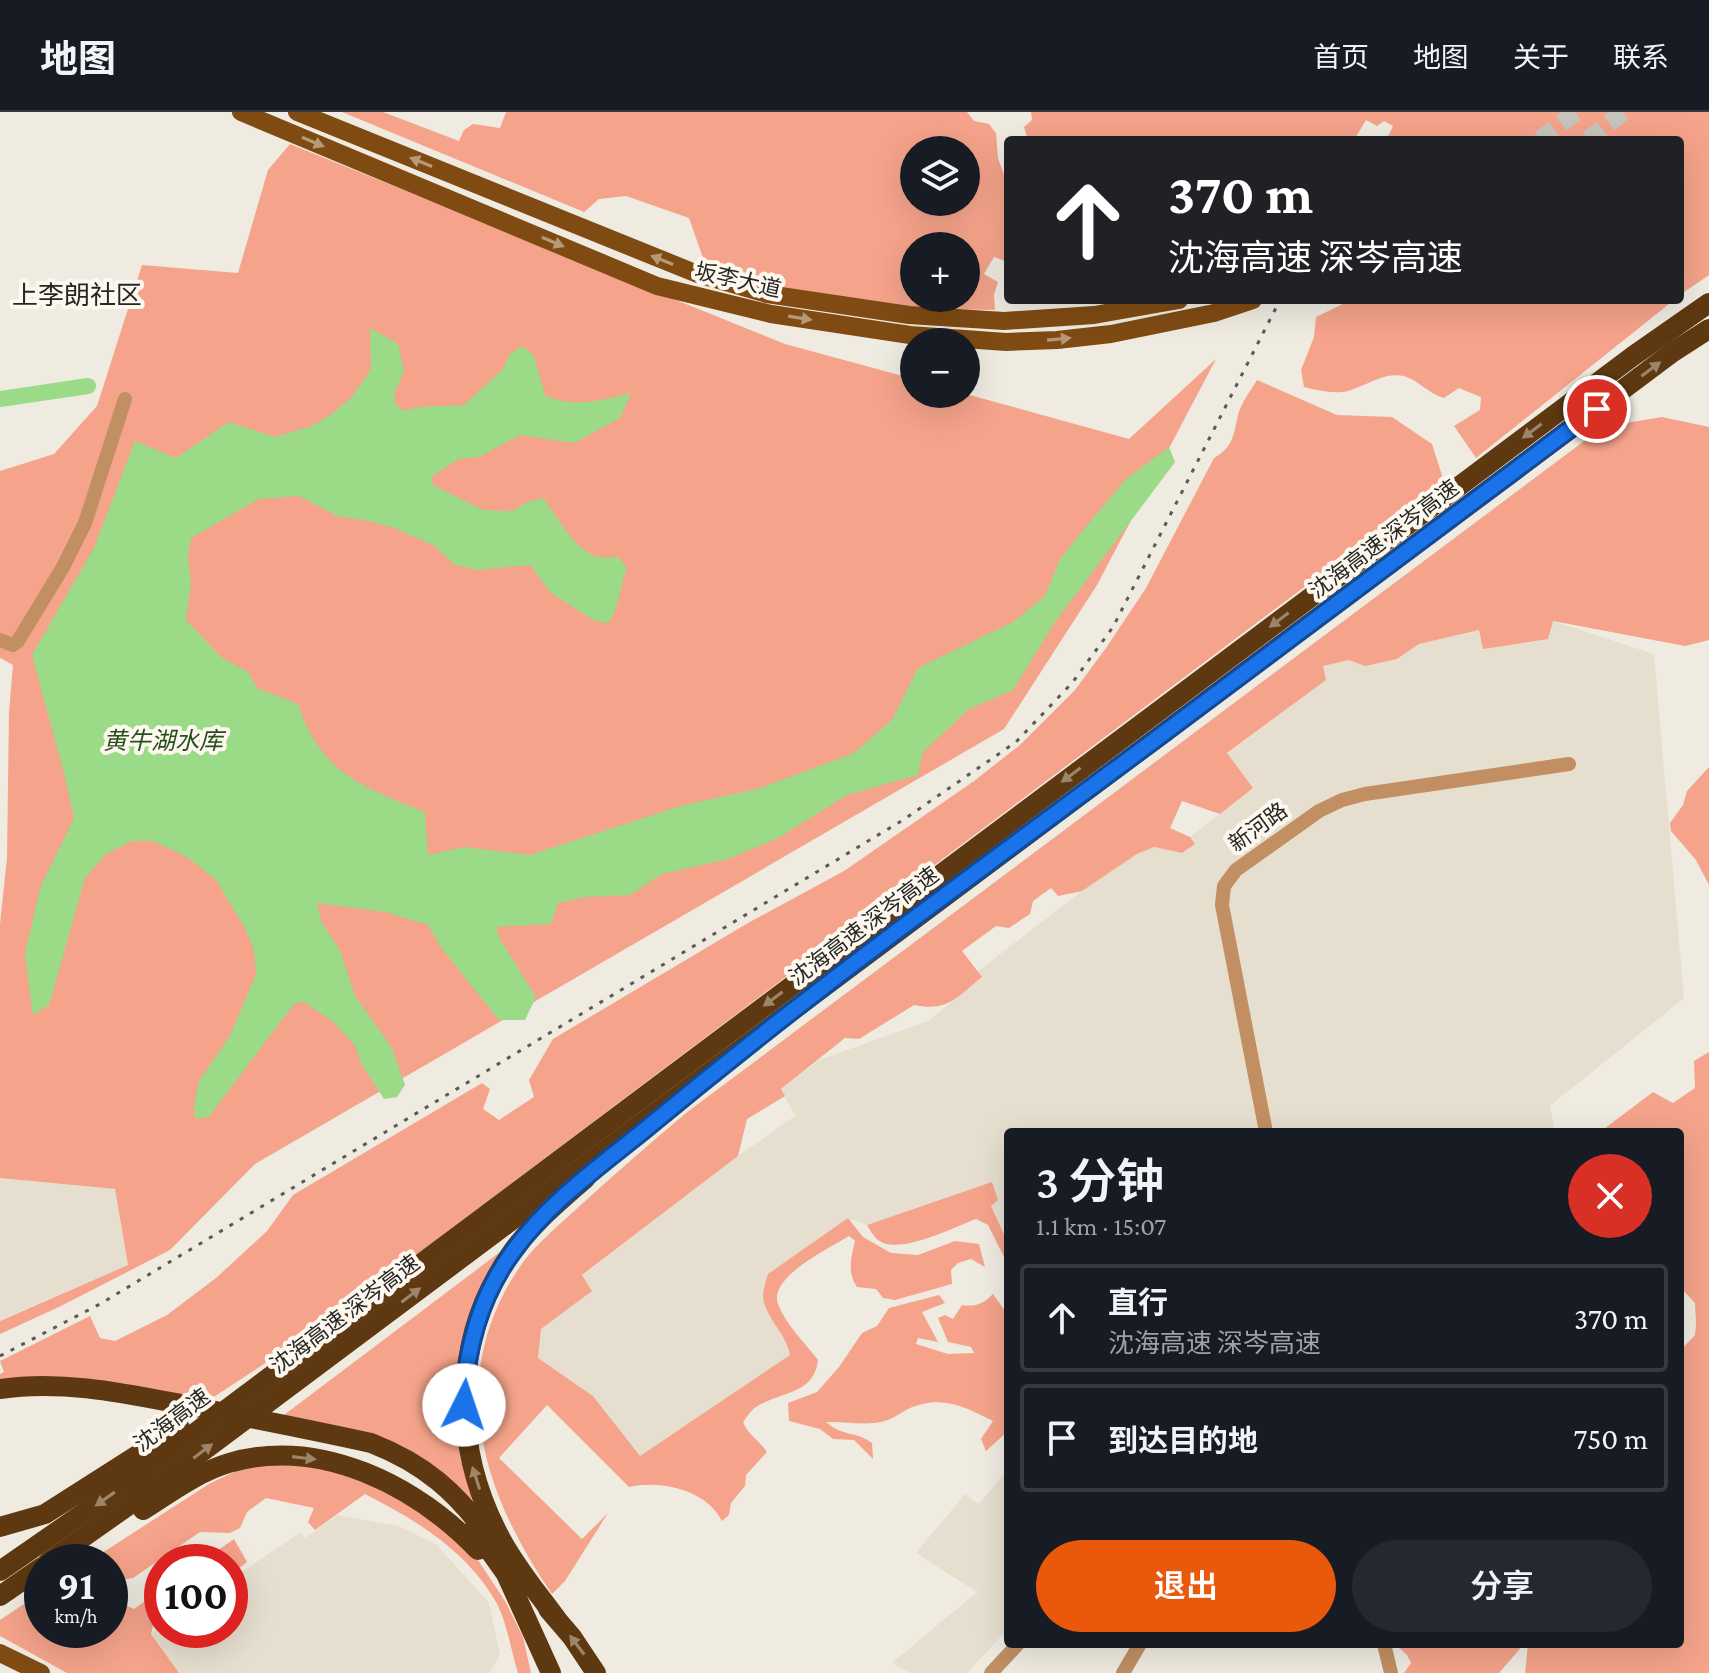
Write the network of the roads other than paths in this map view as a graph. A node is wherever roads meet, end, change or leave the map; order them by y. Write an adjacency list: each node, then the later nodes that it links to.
1 (241, 112): 5 (main road, 坂李大道, one-way to 5)
2 (297, 112): 4 (main road, 坂李大道, one-way to 2)
3 (1709, 303): 12 (highway, 沈海高速 深岑高速, one-way to 12)
4 (1156, 304)
5 (1241, 304)
6 (1709, 329): 10 (highway, 沈海高速 深岑高速, one-way to 6)
7 (125, 399): 8 (street)
8 (0, 640)
9 (1569, 764): 11 (street, 新河路)
10 (774, 1023): 18 (highway, 沈海高速 深岑高速, one-way to 10); 23 (highway, one-way to 10)
11 (1265, 1128)
12 (370, 1302): 17 (highway); 20 (highway, 沈海高速, one-way to 20)
13 (0, 1389): 15 (highway)
14 (0, 1397): 15 (highway)
15 (154, 1404): 16 (highway)
16 (311, 1434): 23 (highway); 24 (highway)
17 (0, 1527)
18 (73, 1544)
19 (87, 1544): 24 (highway, one-way to 24)
20 (0, 1571)
21 (24, 1581): 22 (highway)
22 (0, 1597)
23 (556, 1618): 31 (highway, one-way to 23)
24 (535, 1634): 30 (highway)
25 (1014, 1648): 32 (street)
26 (1138, 1648): 33 (street)
27 (1385, 1648): 34 (street)
28 (0, 1653): 29 (main road)
29 (41, 1673)
30 (551, 1673)
31 (596, 1673)
32 (991, 1673)
33 (1123, 1673)
34 (1391, 1673)

